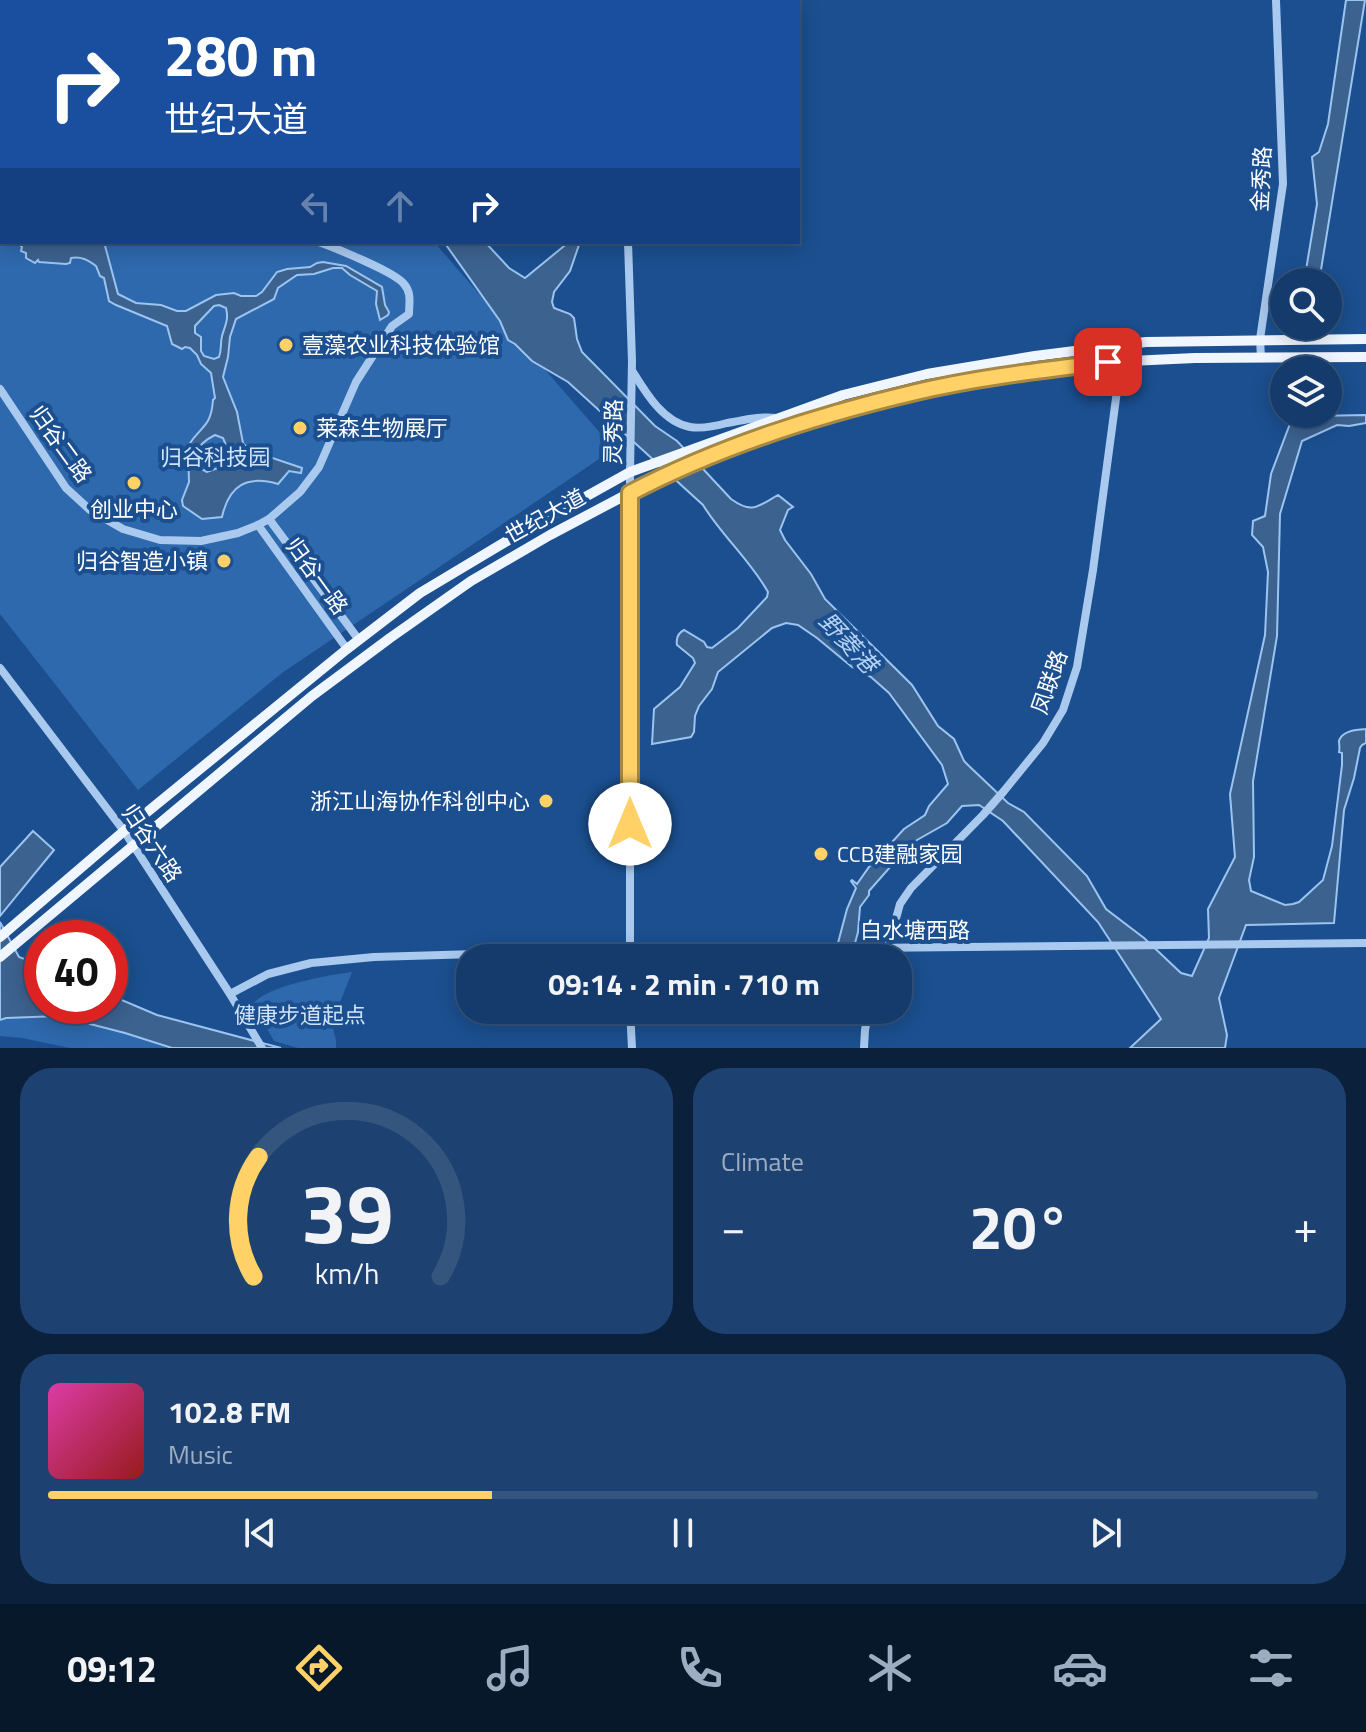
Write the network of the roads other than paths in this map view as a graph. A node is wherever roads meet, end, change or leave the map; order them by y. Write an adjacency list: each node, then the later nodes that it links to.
1 (1276, 0): 4 (street, 金秀路)
2 (324, 244): 14 (street, 归谷二路)
3 (628, 244): 9 (street, 灵秀路)
4 (1260, 339): 5 (main road, 世纪大道); 7 (street, 金秀路); 11 (main road, 世纪大道)
5 (1366, 339)
6 (1366, 357): 7 (main road, 世纪大道)
7 (1261, 358): 8 (main road, 世纪大道)
8 (1121, 361): 13 (main road, 世纪大道); 24 (street, 凤联路)
9 (632, 371): 11 (street); 12 (street, 灵秀路)
10 (0, 389): 15 (street, 归谷二路)
11 (778, 418): 12 (main road, 世纪大道)
12 (630, 472): 13 (street, 灵秀路); 16 (main road, 世纪大道)
13 (630, 493): 20 (main road, 世纪大道); 23 (street, 灵秀路)
14 (269, 519): 15 (street, 归谷二路); 16 (street, 归谷一路)
15 (258, 525): 17 (street, 归谷一路)
16 (359, 640): 17 (main road, 世纪大道)
17 (347, 649): 19 (main road, 世纪大道)
18 (0, 668): 19 (street, 归谷六路)
19 (124, 831): 20 (street, 归谷六路); 21 (main road, 世纪大道)
20 (134, 846): 27 (main road, 世纪大道); 28 (street, 归谷六路)
21 (0, 937)
22 (1366, 943): 25 (street, 白水塘西路)
23 (630, 944)
24 (889, 944)
25 (912, 948)
26 (456, 956): 28 (street, 白水塘西路)
27 (0, 957)
28 (230, 994): 31 (street, 归谷六路)
29 (631, 1024): 32 (street)
30 (867, 1024): 33 (street)
31 (260, 1044)
32 (632, 1048)
33 (864, 1048)

